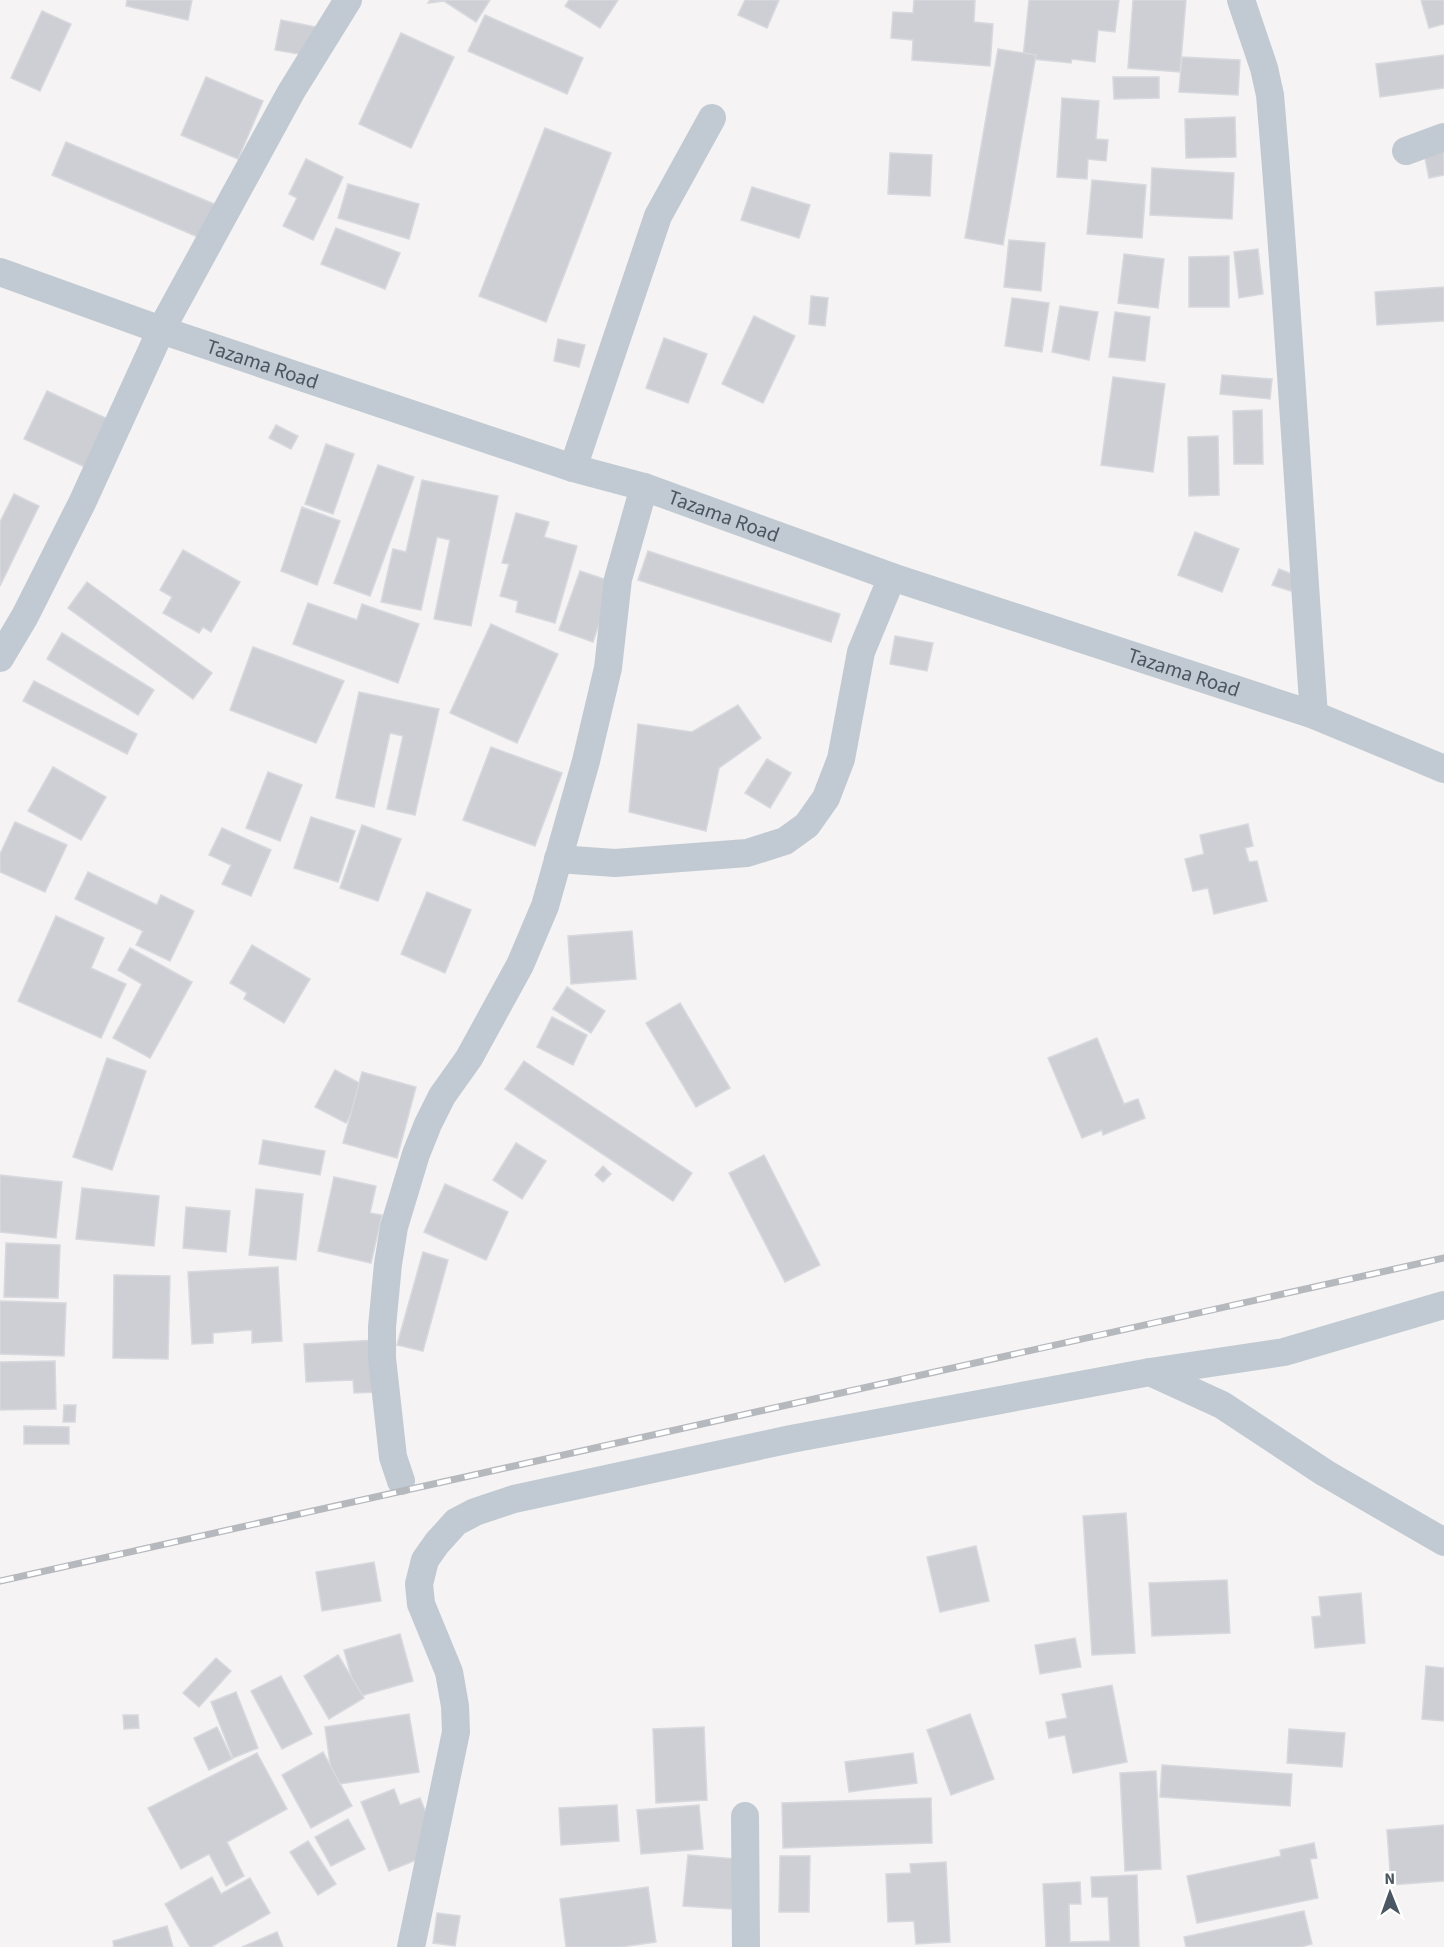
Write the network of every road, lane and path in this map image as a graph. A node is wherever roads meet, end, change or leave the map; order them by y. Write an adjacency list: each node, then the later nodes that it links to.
1 (348, 0): 7 (street)
2 (1241, 0): 12 (street)
3 (712, 118): 8 (street)
4 (1444, 137): 5 (street)
5 (1406, 151)
6 (0, 272): 7 (street, Tazama Road)
7 (160, 330): 8 (street, Tazama Road); 11 (street)
8 (573, 468): 9 (street, Tazama Road)
9 (644, 487): 10 (street, Tazama Road); 14 (street)
10 (892, 577): 12 (street, Tazama Road); 14 (street)
11 (0, 658)
12 (1314, 716): 13 (street, Tazama Road)
13 (1444, 769)
14 (558, 859): 17 (street)
15 (1444, 1305): 16 (street)
16 (1150, 1372): 18 (street); 20 (street)
17 (401, 1481)
18 (1444, 1542)
19 (745, 1816): 21 (street)
20 (411, 1947)
21 (746, 1947)

